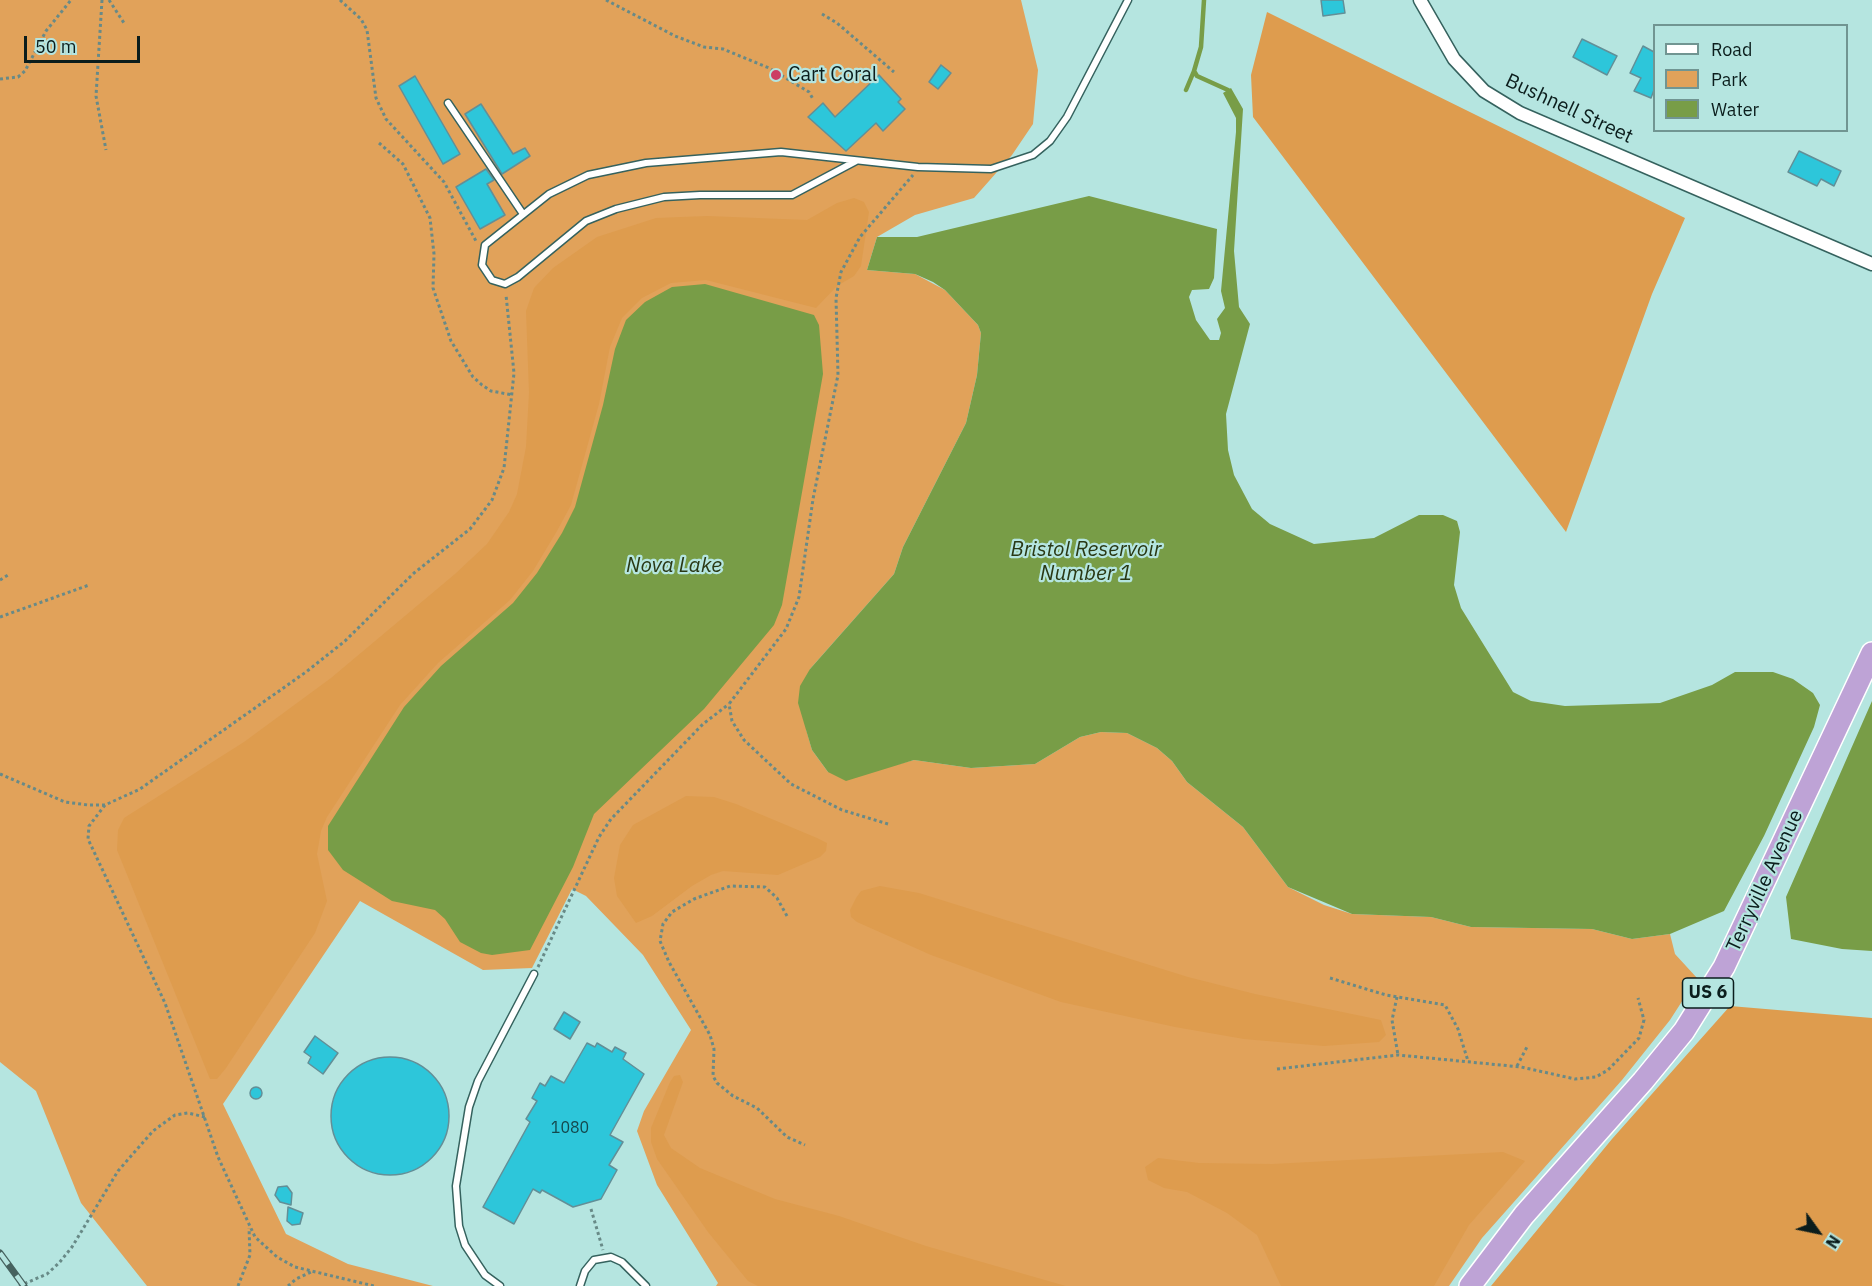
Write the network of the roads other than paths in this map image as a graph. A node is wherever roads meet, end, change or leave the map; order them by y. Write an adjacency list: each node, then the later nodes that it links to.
1 (1128, 0): 4 (lane)
2 (1420, 0): 6 (street, Bushnell Street)
3 (448, 103): 5 (lane)
4 (856, 161): 5 (lane); 5 (lane)
5 (524, 214)
6 (1872, 264)
7 (1872, 653): 12 (highway, Terryville Avenue / US 6)
8 (534, 974): 9 (lane)
9 (500, 1286)
10 (580, 1286): 11 (lane)
11 (646, 1286)
12 (1470, 1286)

